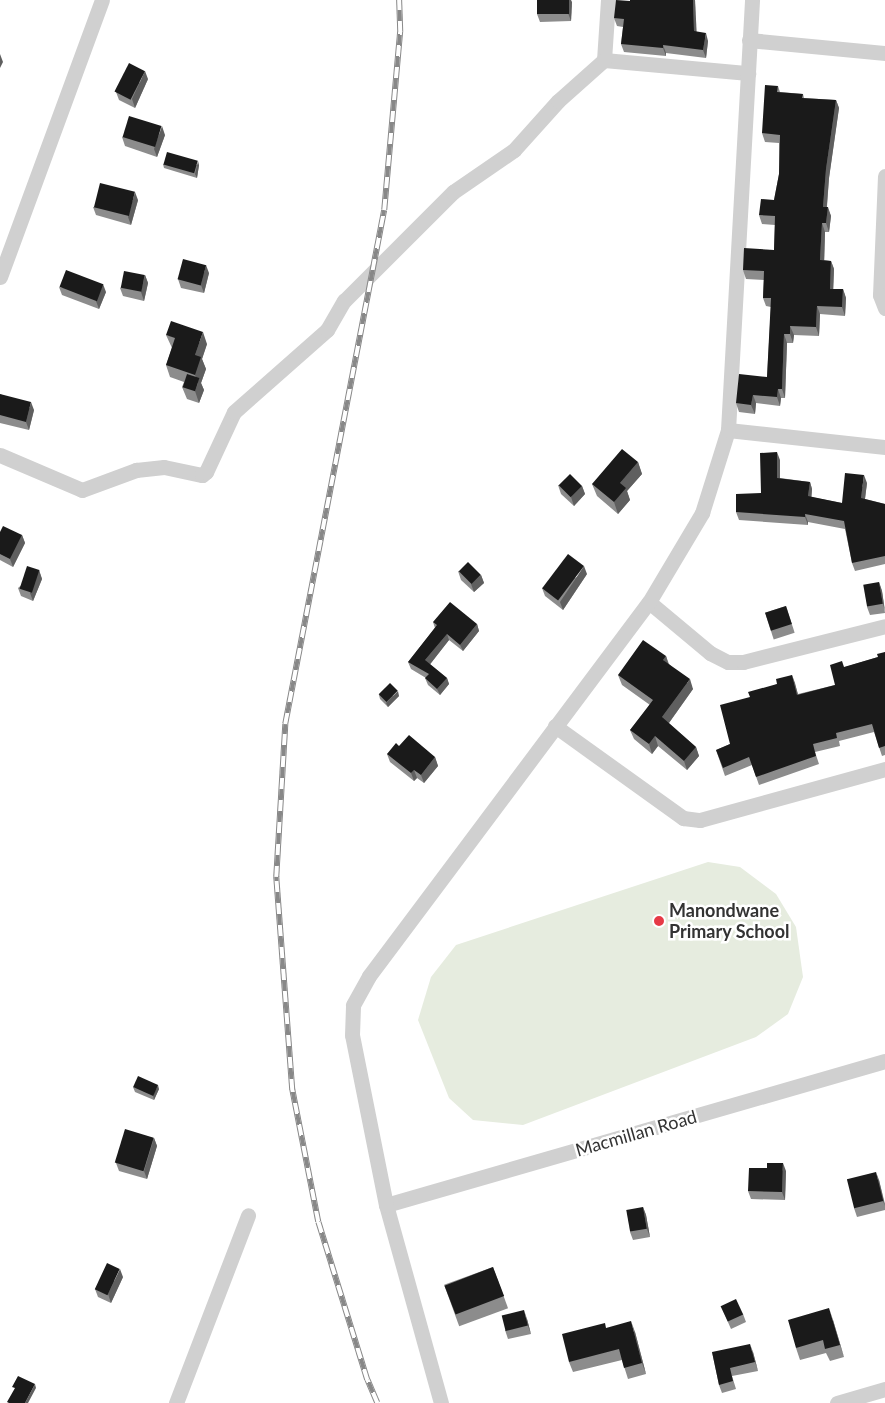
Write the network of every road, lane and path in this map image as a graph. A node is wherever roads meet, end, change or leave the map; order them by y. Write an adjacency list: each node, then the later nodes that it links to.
1 (102, 0): 10 (street)
2 (608, 0): 6 (street)
3 (752, 0): 4 (street)
4 (749, 40): 5 (street); 7 (street)
5 (885, 53)
6 (604, 60): 7 (street); 14 (street)
7 (748, 73): 12 (street)
8 (885, 176): 9 (street)
9 (884, 201): 11 (street)
10 (0, 277)
11 (885, 308)
12 (728, 430): 13 (street); 15 (street)
13 (885, 447)
14 (0, 455)
15 (649, 602): 16 (street); 17 (street)
16 (885, 626)
17 (555, 726): 18 (street); 20 (street)
18 (885, 770)
19 (885, 1061): 20 (street, Macmillan Road)
20 (386, 1205): 24 (street)
21 (248, 1215): 23 (street)
22 (885, 1389): 25 (street)
23 (176, 1403)
24 (442, 1403)
25 (837, 1403)

